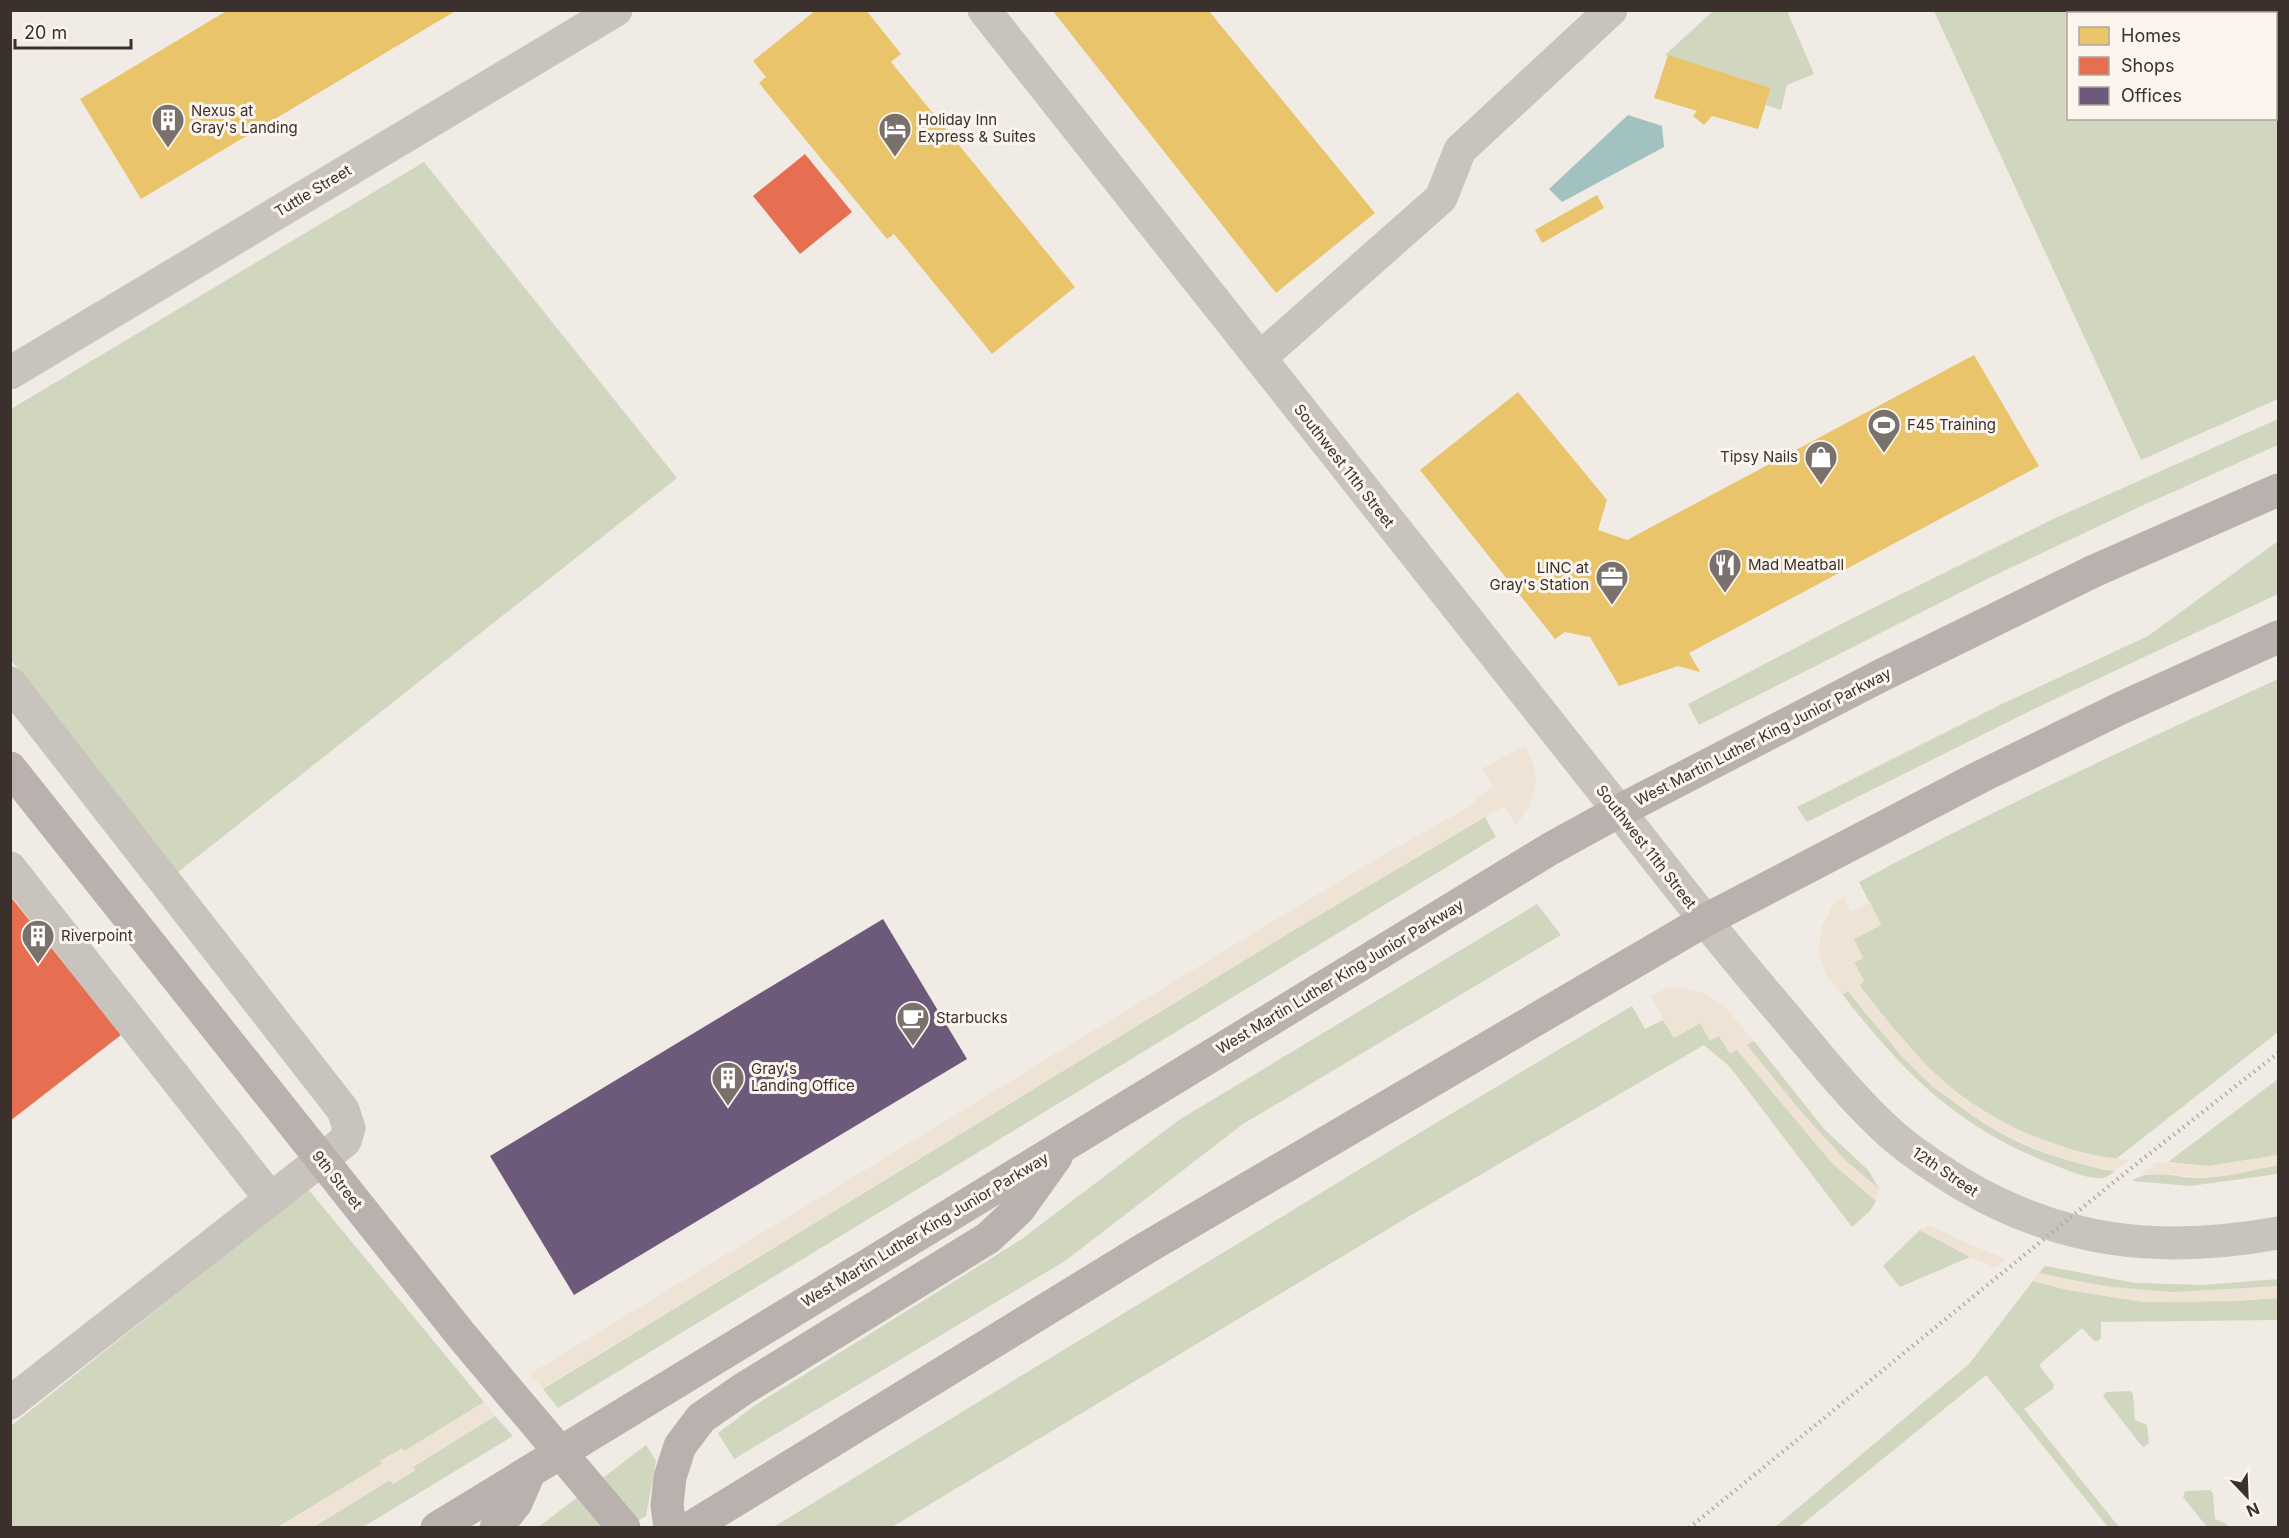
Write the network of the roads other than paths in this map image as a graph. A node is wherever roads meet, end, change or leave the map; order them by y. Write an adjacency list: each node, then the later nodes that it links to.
1 (616, 10): 5 (street, Tuttle Street)
2 (984, 10): 4 (street, Southwest 11th Street)
3 (1611, 10): 4 (street)
4 (1260, 358): 10 (street, Southwest 11th Street)
5 (10, 374)
6 (2278, 490): 10 (main road, West Martin Luther King Junior Parkway)
7 (2278, 637): 12 (main road)
8 (10, 683): 14 (street)
9 (10, 768): 20 (main road, 9th Street)
10 (1619, 811): 12 (street, Southwest 11th Street); 13 (main road, West Martin Luther King Junior Parkway)
11 (10, 868): 14 (street)
12 (1704, 921): 15 (street, 12th Street); 22 (main road)
13 (1066, 1144): 17 (main road, West Martin Luther King Junior Parkway); 21 (main road)
14 (270, 1198): 16 (street)
15 (2278, 1233)
16 (10, 1403)
17 (530, 1471): 18 (main road, West Martin Luther King Junior Parkway); 19 (main road)
18 (437, 1527)
19 (496, 1527)
20 (624, 1527)
21 (670, 1527)
22 (690, 1527)

